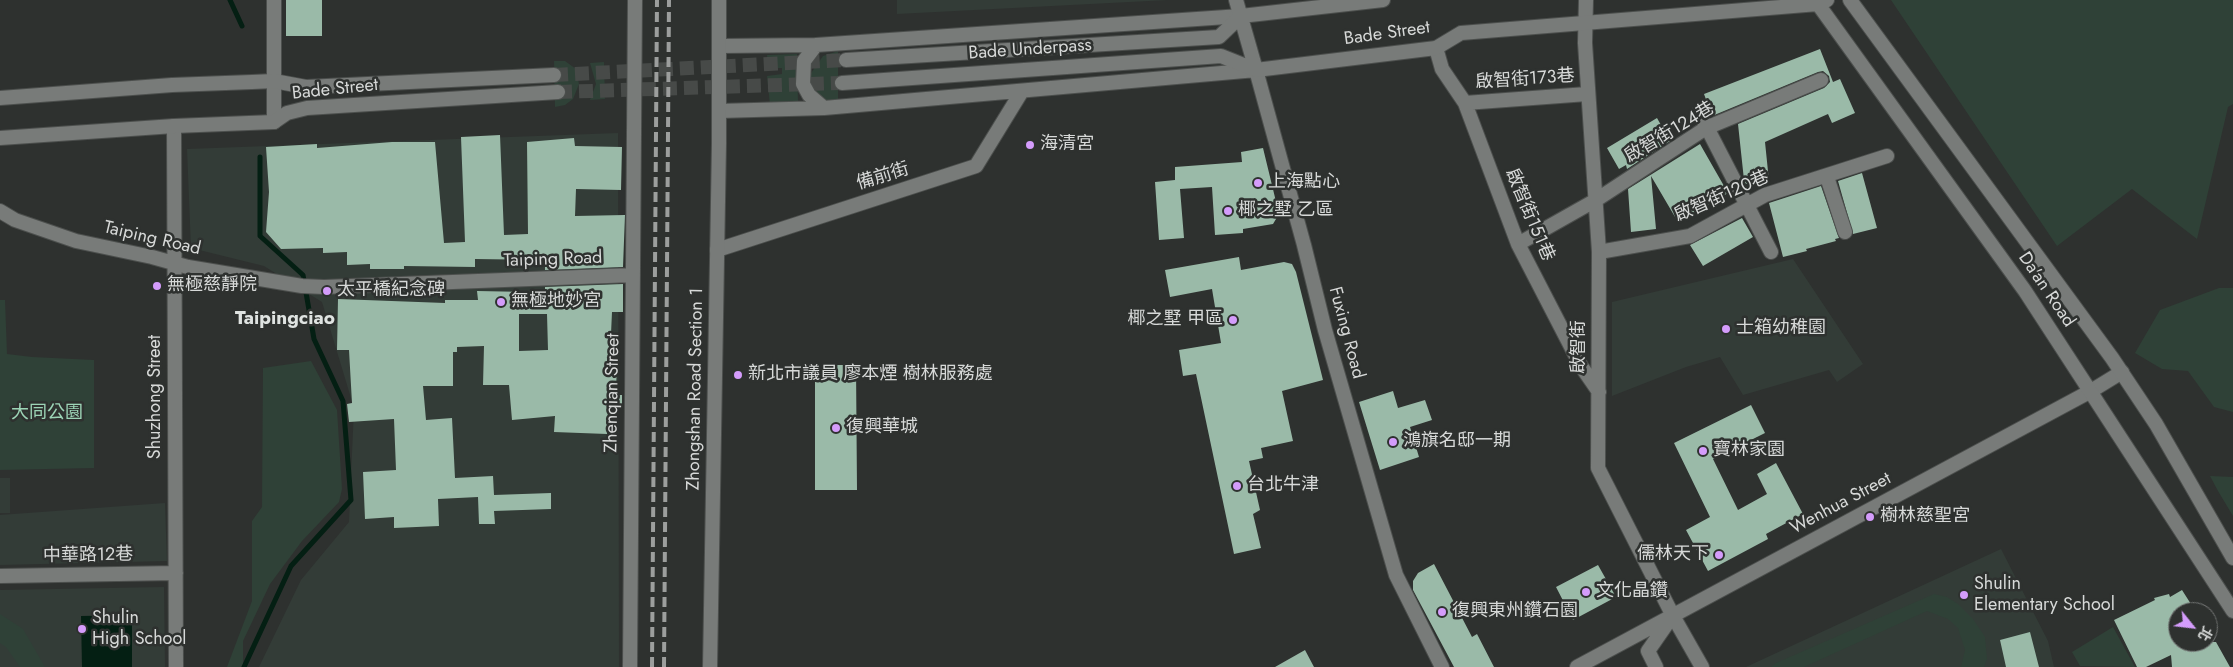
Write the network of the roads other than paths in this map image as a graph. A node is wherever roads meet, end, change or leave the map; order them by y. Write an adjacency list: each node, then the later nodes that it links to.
1 (274, 0): 19 (street)
2 (635, 0): 44 (street, Zhenqian Street)
3 (719, 0): 12 (street, Zhongshan Road Section 1)
4 (1236, 0): 9 (street, Fuxing Road)
5 (1383, 0): 9 (street, Bade Street)
6 (1586, 0): 10 (street, 啟智街)
7 (1850, 0): 45 (street, Da'an Road)
8 (1820, 1): 10 (street, Bade Street); 46 (street, Da'an Road)
9 (1241, 16): 11 (street, Bade Street); 15 (street, Bade Underpass); 16 (street, Fuxing Road)
10 (1585, 25): 13 (street, Bade Street); 23 (street, 啟智街)
11 (816, 45): 12 (street, Bade Street); 26 (street)
12 (719, 46): 27 (street, Zhongshan Road Section 1)
13 (1436, 48): 16 (street, Bade Street); 25 (street, 啟智街151巷)
14 (1221, 56): 16 (street, Bade Street); 20 (street, Bade Underpass)
15 (846, 60)
16 (1256, 70): 21 (street); 56 (street, Fuxing Road)
17 (554, 75): 19 (street, Bade Street)
18 (1821, 80): 31 (street, 啟智街124巷)
19 (274, 81): 24 (street, Bade Street); 29 (street)
20 (842, 83)
21 (1022, 90): 26 (street); 40 (street, 備前街)
22 (558, 92): 29 (street, Bade Street)
23 (1588, 94): 25 (street, 啟智街173巷); 35 (street, 啟智街)
24 (0, 98)
25 (1465, 103): 39 (street, 啟智街151巷)
26 (824, 108): 27 (street)
27 (719, 111): 40 (street, Zhongshan Road Section 1)
28 (1699, 112): 31 (street)
29 (274, 122): 30 (street, Bade Street)
30 (174, 126): 32 (street, Bade Street); 43 (street, Shuzhong Street)
31 (1706, 128): 35 (street, 啟智街124巷); 36 (street)
32 (0, 138)
33 (1887, 156): 34 (street, 啟智街120巷)
34 (1827, 177): 36 (street, 啟智街120巷); 38 (street)
35 (1596, 200): 39 (street, 啟智街124巷); 41 (street, 啟智街)
36 (1746, 206): 41 (street, 啟智街120巷); 42 (street)
37 (0, 211): 43 (street, Taiping Road)
38 (1844, 232)
39 (1518, 244): 47 (street, 啟智街151巷)
40 (717, 250): 55 (street, Zhongshan Road Section 1)
41 (1599, 252): 47 (street, 啟智街)
42 (1771, 252)
43 (174, 262): 44 (street, Taiping Road); 49 (street, Shuzhong Street)
44 (633, 275): 54 (street, Zhenqian Street)
45 (2122, 372): 46 (street, Wenhua Street); 48 (street, Da'an Road)
46 (2091, 391): 51 (street, Da'an Road); 52 (street, Wenhua Street)
47 (1599, 392): 52 (street, 啟智街)
48 (2233, 558)
49 (176, 573): 50 (street, 中華路12巷); 53 (street, Shuzhong Street)
50 (0, 576)
51 (2233, 611)
52 (1673, 616): 57 (street, Wenhua Street); 58 (street); 59 (street, 啟智街)
53 (176, 667)
54 (630, 667)
55 (710, 667)
56 (1442, 667)
57 (1576, 667)
58 (1656, 667)
59 (1702, 667)

